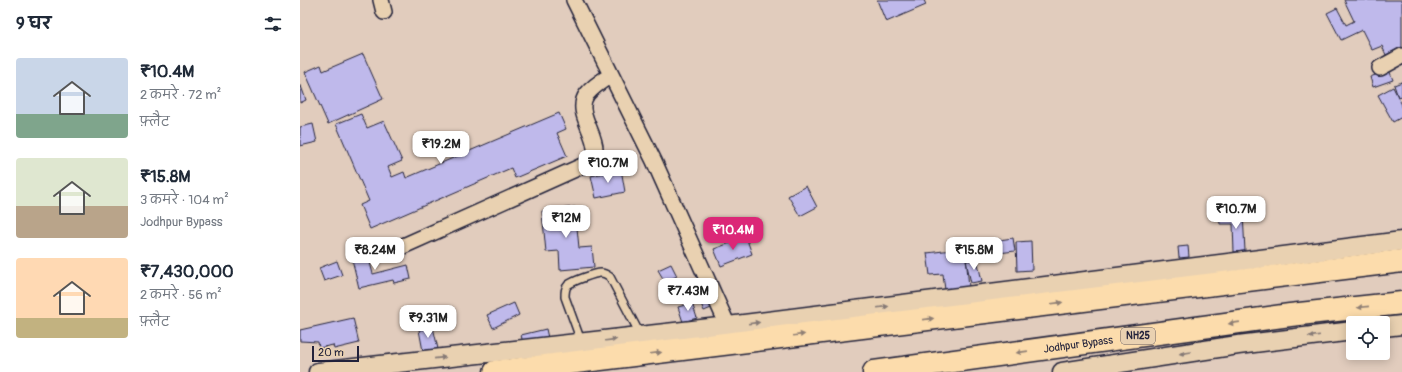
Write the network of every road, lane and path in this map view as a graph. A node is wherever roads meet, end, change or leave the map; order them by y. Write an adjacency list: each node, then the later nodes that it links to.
1 (574, 0): 4 (street)
2 (1402, 56): 3 (street)
3 (1380, 68)
4 (612, 75): 6 (street); 10 (street)
5 (1402, 241): 10 (street, one-way to 5)
6 (401, 247)
7 (1402, 261): 14 (highway, one-way to 7)
8 (1402, 303): 17 (highway, Jodhpur Bypass / NH25, one-way to 17)
9 (1402, 325): 11 (street)
10 (728, 326): 13 (street)
11 (1390, 326)
12 (1346, 332): 18 (street, one-way to 18)
13 (642, 336): 14 (street, one-way to 13); 14 (lane)
14 (579, 353): 15 (street, one-way to 14); 16 (highway)
15 (318, 372)
16 (495, 372)
17 (874, 372)
18 (1062, 372)

